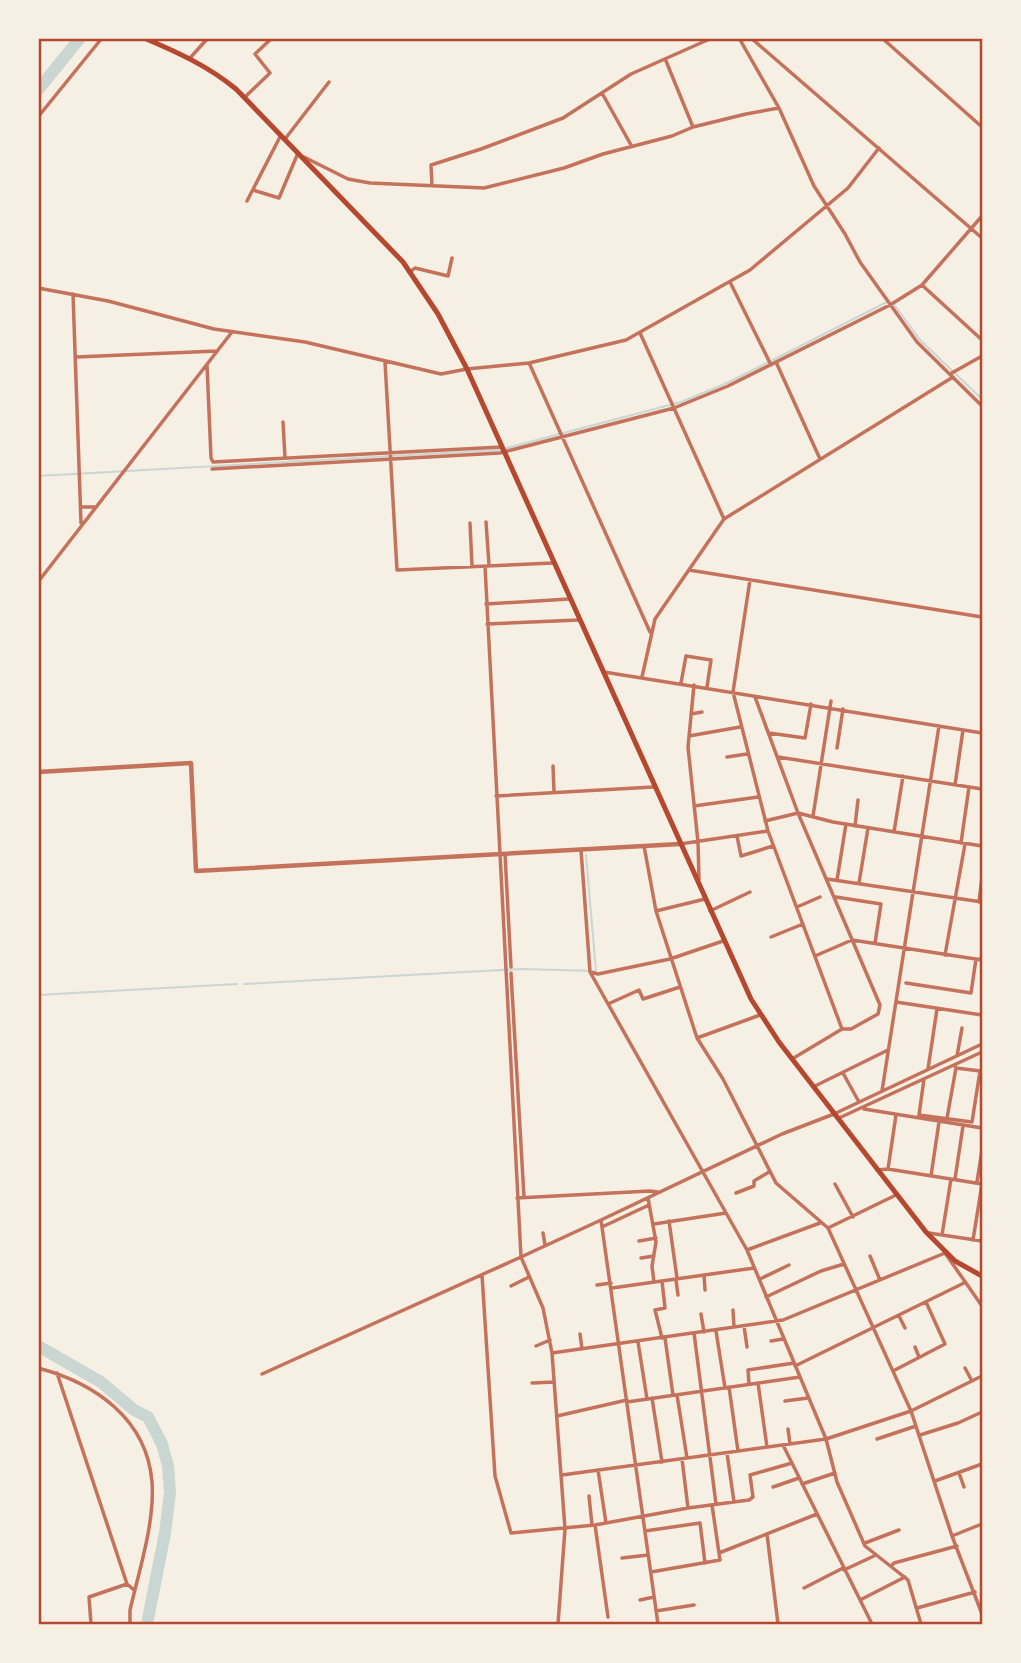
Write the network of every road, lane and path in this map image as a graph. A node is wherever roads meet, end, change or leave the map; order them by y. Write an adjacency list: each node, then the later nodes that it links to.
1 (102, 38): 15 (street)
2 (144, 38): 9 (main road)
3 (208, 38): 9 (street)
4 (272, 38): 13 (street)
5 (712, 38): 10 (street)
6 (739, 38): 14 (street)
7 (751, 38): 20 (street)
8 (882, 38): 17 (street)
9 (190, 58): 13 (main road)
10 (665, 60): 12 (street); 16 (street)
11 (330, 82): 18 (street)
12 (602, 93): 19 (street); 22 (street)
13 (245, 97): 18 (main road)
14 (779, 108): 16 (street); 25 (street)
15 (38, 117)
16 (693, 127): 19 (street)
17 (982, 127)
18 (283, 137): 21 (main road); 23 (street)
19 (631, 145): 22 (street)
20 (879, 148): 25 (street); 27 (street)
21 (299, 154): 22 (street); 23 (street); 30 (main road)
22 (432, 187)
23 (253, 190): 24 (street)
24 (247, 201)
25 (826, 204): 31 (street); 35 (street)
26 (982, 216): 27 (street)
27 (972, 229): 28 (street); 32 (street)
28 (982, 238)
29 (452, 258): 30 (street)
30 (410, 272): 47 (main road)
31 (730, 281): 37 (street); 46 (street)
32 (922, 285): 35 (street); 38 (street)
33 (38, 288): 34 (street)
34 (72, 294): 36 (street); 41 (street)
35 (890, 305): 43 (street); 48 (street)
36 (232, 332): 39 (street); 42 (street)
37 (639, 333): 44 (street); 50 (street)
38 (982, 340)
39 (217, 351): 41 (street); 45 (street)
40 (982, 356): 48 (street)
41 (76, 358): 58 (street)
42 (385, 361): 47 (street); 54 (street)
43 (776, 362): 46 (street); 56 (street)
44 (529, 363): 47 (street); 52 (street)
45 (207, 365): 55 (street); 59 (street)
46 (771, 365): 50 (street)
47 (467, 369): 53 (main road)
48 (951, 375): 49 (street); 56 (street)
49 (982, 406)
50 (674, 408): 52 (street); 60 (street)
51 (283, 422): 55 (street)
52 (562, 437): 53 (street); 75 (street)
53 (504, 449): 54 (street); 64 (main road)
54 (390, 456): 55 (street); 57 (street); 65 (street)
55 (285, 459)
56 (820, 460): 60 (street)
57 (212, 469)
58 (81, 507): 59 (street); 63 (street)
59 (95, 507): 63 (street)
60 (724, 519): 67 (street)
61 (486, 522): 66 (street)
62 (470, 523): 65 (street)
63 (81, 525): 69 (street)
64 (553, 563): 66 (street); 70 (main road)
65 (472, 566): 66 (street)
66 (487, 566): 71 (street)
67 (689, 570): 68 (street); 75 (street)
68 (750, 580): 72 (street); 81 (street)
69 (38, 582)
70 (569, 599): 71 (street); 73 (main road)
71 (486, 604): 74 (street)
72 (982, 617)
73 (579, 620): 74 (street); 76 (main road)
74 (487, 624): 109 (street)
75 (651, 634): 77 (street)
76 (603, 672): 77 (street); 105 (main road)
77 (642, 677): 78 (street)
78 (681, 683): 79 (street); 80 (street)
79 (694, 685): 80 (street); 88 (street)
80 (707, 687): 81 (street)
81 (733, 692): 82 (street); 90 (street)
82 (755, 696): 84 (street); 92 (street)
83 (831, 701): 85 (street)
84 (811, 704): 85 (street); 92 (street)
85 (829, 707): 86 (street); 99 (street)
86 (843, 709): 89 (street); 95 (street)
87 (702, 712): 88 (street)
88 (691, 714): 94 (street)
89 (939, 726): 91 (street); 103 (street)
90 (740, 727): 94 (street); 96 (street)
91 (963, 730): 93 (street); 104 (street)
92 (769, 733): 98 (street)
93 (982, 733)
94 (689, 736): 112 (street)
95 (837, 748)
96 (747, 754): 97 (street); 110 (street)
97 (727, 757)
98 (778, 757): 99 (street); 113 (street)
99 (821, 763): 102 (street); 114 (street)
100 (553, 766): 108 (street)
101 (38, 772): 130 (street)
102 (903, 776): 103 (street); 120 (street)
103 (931, 781): 104 (street); 122 (street)
104 (955, 785): 106 (street)
105 (653, 787): 108 (street); 125 (main road)
106 (969, 787): 107 (street); 124 (street)
107 (982, 789)
108 (554, 793): 109 (street)
109 (496, 796): 130 (street)
110 (759, 797): 112 (street); 115 (street)
111 (858, 800): 117 (street)
112 (694, 806): 123 (street)
113 (798, 813): 114 (street); 115 (street); 132 (street)
114 (813, 816): 116 (street)
115 (765, 821): 119 (street)
116 (846, 824): 117 (street); 133 (street)
117 (855, 826): 118 (street)
118 (868, 828): 120 (street); 134 (street)
119 (768, 831): 121 (street); 127 (street)
120 (894, 832): 122 (street)
121 (737, 836): 123 (street); 127 (street)
122 (922, 837): 124 (street); 136 (street)
123 (698, 842): 125 (street); 135 (street)
124 (963, 843): 128 (street); 140 (street)
125 (680, 844): 126 (street); 135 (main road)
126 (644, 846): 129 (street); 144 (street)
127 (773, 846): 143 (street)
128 (982, 846)
129 (581, 850): 130 (street); 157 (street)
130 (502, 853): 201 (street); 202 (street)
131 (982, 877): 142 (street)
132 (827, 879): 133 (street); 139 (street)
133 (837, 880): 134 (street)
134 (859, 883): 136 (street)
135 (699, 888): 141 (main road)
136 (914, 891): 140 (street); 151 (street)
137 (750, 892): 145 (street)
138 (820, 897): 143 (street)
139 (834, 897): 148 (street); 150 (street)
140 (955, 898): 142 (street); 153 (street)
141 (705, 900): 144 (street); 145 (main road)
142 (981, 902)
143 (797, 907): 146 (street)
144 (656, 911): 155 (street)
145 (710, 911): 149 (main road)
146 (803, 924): 147 (street); 154 (street)
147 (771, 937)
148 (852, 940): 150 (street); 154 (street); 166 (street)
149 (723, 941): 155 (street); 163 (main road)
150 (875, 943): 151 (street)
151 (905, 949): 153 (street); 160 (street)
152 (982, 953): 156 (street)
153 (945, 955): 156 (street)
154 (815, 956): 166 (street)
155 (670, 959): 157 (street); 159 (street)
156 (980, 960): 158 (street)
157 (590, 972): 161 (street)
158 (906, 983)
159 (680, 987): 161 (street); 167 (street)
160 (896, 1002): 162 (street); 169 (street)
161 (608, 1004): 192 (street)
162 (937, 1009): 164 (street); 174 (street)
163 (760, 1015): 167 (street); 172 (main road)
164 (982, 1015)
165 (962, 1028): 171 (street)
166 (842, 1029): 172 (street)
167 (697, 1038): 188 (street)
168 (982, 1044): 171 (street)
169 (888, 1049): 176 (street); 179 (street)
170 (982, 1052): 173 (street)
171 (957, 1056): 174 (street)
172 (792, 1059): 178 (main road)
173 (955, 1066): 175 (street); 177 (street); 184 (street)
174 (928, 1070): 179 (street)
175 (981, 1071): 184 (street)
176 (843, 1073): 178 (street); 180 (street)
177 (924, 1079): 181 (street); 184 (street)
178 (813, 1087): 183 (main road)
179 (882, 1091): 180 (street)
180 (859, 1102): 183 (street)
181 (861, 1109): 182 (street); 183 (street)
182 (897, 1115): 185 (street); 190 (street)
183 (836, 1116): 188 (street); 191 (main road)
184 (947, 1118)
185 (939, 1121): 186 (street); 194 (street)
186 (963, 1125): 187 (street); 195 (street)
187 (982, 1128)
188 (756, 1146): 192 (street); 193 (street)
189 (982, 1150): 196 (street)
190 (888, 1169): 191 (street); 194 (street)
191 (876, 1170): 200 (main road)
192 (704, 1172): 198 (street); 205 (street)
193 (769, 1172): 199 (street); 209 (street)
194 (931, 1175): 195 (street)
195 (953, 1179): 196 (street); 215 (street)
196 (980, 1183): 217 (street)
197 (835, 1184): 206 (street)
198 (660, 1193): 201 (street); 203 (street)
199 (736, 1193)
200 (896, 1195): 206 (street); 213 (main road)
201 (524, 1197): 202 (street)
202 (517, 1198): 225 (street)
203 (648, 1198): 204 (street); 207 (street)
204 (649, 1205): 210 (street); 211 (street)
205 (726, 1213): 208 (street); 221 (street)
206 (853, 1217): 212 (street)
207 (601, 1220): 211 (street); 220 (street)
208 (669, 1221): 210 (street); 234 (street)
209 (821, 1223): 212 (street); 221 (street)
210 (654, 1224): 216 (street)
211 (602, 1227): 241 (street)
212 (828, 1228): 227 (street)
213 (926, 1232): 215 (street); 222 (main road)
214 (543, 1233): 220 (street)
215 (942, 1235): 217 (street)
216 (656, 1238): 218 (street); 223 (street)
217 (973, 1240): 219 (street)
218 (639, 1241)
219 (982, 1241)
220 (545, 1246): 225 (street)
221 (747, 1250): 229 (street)
222 (945, 1253): 232 (main road); 236 (street); 239 (street)
223 (654, 1256): 226 (street); 238 (street)
224 (870, 1256): 236 (street)
225 (520, 1257): 230 (street); 233 (street)
226 (641, 1258)
227 (844, 1264): 244 (street); 246 (street)
228 (789, 1265): 235 (street)
229 (754, 1268): 231 (street); 235 (street)
230 (482, 1275): 278 (street); 330 (street)
231 (704, 1275): 234 (street); 243 (street)
232 (982, 1276)
233 (529, 1277): 242 (street); 263 (street)
234 (676, 1279): 237 (street); 245 (street)
235 (759, 1279): 246 (street)
236 (880, 1280): 244 (street)
237 (662, 1281): 238 (street); 261 (street)
238 (654, 1282): 241 (street)
239 (964, 1283): 247 (street); 248 (street)
240 (597, 1285): 241 (street)
241 (611, 1285): 266 (street)
242 (511, 1286)
243 (705, 1290)
244 (856, 1290): 252 (street); 256 (street)
245 (678, 1295)
246 (766, 1297): 252 (street)
247 (926, 1302): 251 (street); 272 (street)
248 (982, 1306)
249 (733, 1310): 254 (street)
250 (701, 1314): 258 (street)
251 (899, 1316): 255 (street); 256 (street)
252 (776, 1321): 253 (street); 262 (street)
253 (744, 1326): 254 (street); 268 (street)
254 (734, 1327): 257 (street)
255 (905, 1328)
256 (874, 1329): 273 (street); 276 (street)
257 (716, 1330): 258 (street); 286 (street)
258 (704, 1332): 259 (street)
259 (694, 1333): 261 (street); 287 (street)
260 (580, 1334): 270 (street)
261 (663, 1338): 265 (street); 288 (street)
262 (784, 1339): 264 (street); 273 (street)
263 (550, 1340): 267 (street); 271 (street)
264 (771, 1340)
265 (638, 1341): 266 (street); 290 (street)
266 (619, 1344): 270 (street); 291 (street)
267 (536, 1346)
268 (747, 1347)
269 (915, 1347): 272 (street)
270 (582, 1349): 271 (street)
271 (552, 1353): 282 (street)
272 (919, 1357): 276 (street)
273 (794, 1365): 280 (street); 285 (street)
274 (38, 1368): 277 (street)
275 (965, 1368): 281 (street)
276 (893, 1371): 293 (street)
277 (57, 1373): 346 (street); 349 (street)
278 (262, 1374)
279 (982, 1376): 281 (street)
280 (800, 1377): 284 (street); 289 (street)
281 (972, 1381): 293 (street)
282 (554, 1382): 283 (street); 295 (street)
283 (532, 1383)
284 (757, 1383): 285 (street); 303 (street)
285 (749, 1384): 286 (street)
286 (727, 1387): 287 (street); 304 (street)
287 (703, 1391): 288 (street); 306 (street)
288 (675, 1395): 290 (street); 307 (street)
289 (808, 1398): 292 (street); 300 (street)
290 (649, 1399): 291 (street); 308 (street)
291 (627, 1401): 295 (street); 311 (street)
292 (785, 1401)
293 (911, 1411): 296 (street); 300 (street)
294 (982, 1412): 298 (street)
295 (557, 1416): 315 (street)
296 (916, 1426): 298 (street); 299 (street)
297 (788, 1429): 301 (street)
298 (920, 1435): 317 (street)
299 (877, 1438)
300 (826, 1439): 301 (street); 314 (street)
301 (790, 1444): 302 (street)
302 (783, 1445): 303 (street); 309 (street)
303 (767, 1447): 304 (street)
304 (738, 1451): 305 (street)
305 (727, 1453): 306 (street); 322 (street)
306 (711, 1455): 307 (street); 323 (street)
307 (684, 1458): 308 (street); 324 (street)
308 (662, 1462): 311 (street)
309 (792, 1463): 316 (street); 322 (street)
310 (982, 1464): 313 (street)
311 (636, 1465): 312 (street); 326 (street)
312 (598, 1470): 315 (street); 327 (street)
313 (959, 1472): 317 (street); 320 (street)
314 (835, 1473): 318 (street); 335 (street)
315 (562, 1475): 330 (street)
316 (799, 1478): 318 (street); 319 (street)
317 (934, 1481): 334 (street)
318 (802, 1484): 325 (street)
319 (773, 1487)
320 (964, 1487)
321 (589, 1496): 329 (street)
322 (734, 1502): 323 (street)
323 (714, 1504): 324 (street); 337 (street)
324 (688, 1508): 326 (street)
325 (817, 1514): 333 (street); 343 (street)
326 (643, 1516): 327 (street); 332 (street)
327 (606, 1523): 329 (street)
328 (982, 1524): 334 (street)
329 (593, 1525): 330 (street); 358 (street)
330 (565, 1529): 361 (street)
331 (899, 1530): 335 (street)
332 (645, 1531): 338 (street); 341 (street)
333 (767, 1534): 337 (street); 363 (street)
334 (953, 1536): 336 (street)
335 (864, 1544): 339 (street)
336 (957, 1546): 342 (street); 350 (street)
337 (719, 1553): 341 (street)
338 (649, 1555): 340 (street); 344 (street)
339 (876, 1555): 342 (street); 343 (street)
340 (622, 1558)
341 (705, 1563): 344 (street)
342 (891, 1566): 345 (street)
343 (844, 1569): 348 (street); 353 (street)
344 (651, 1572): 351 (street)
345 (905, 1577): 353 (street); 355 (street)
346 (127, 1584): 349 (street); 359 (street)
347 (982, 1587): 350 (street)
348 (804, 1588)
349 (134, 1590): 360 (street)
350 (975, 1590): 355 (street); 357 (street)
351 (654, 1597): 352 (street); 356 (street)
352 (640, 1600)
353 (860, 1600): 364 (street)
354 (694, 1605): 356 (street)
355 (916, 1608): 365 (street)
356 (656, 1611): 362 (street)
357 (982, 1614)
358 (608, 1617)
359 (92, 1625)
360 (130, 1625)
361 (558, 1625)
362 (658, 1625)
363 (778, 1625)
364 (872, 1625)
365 (921, 1625)

